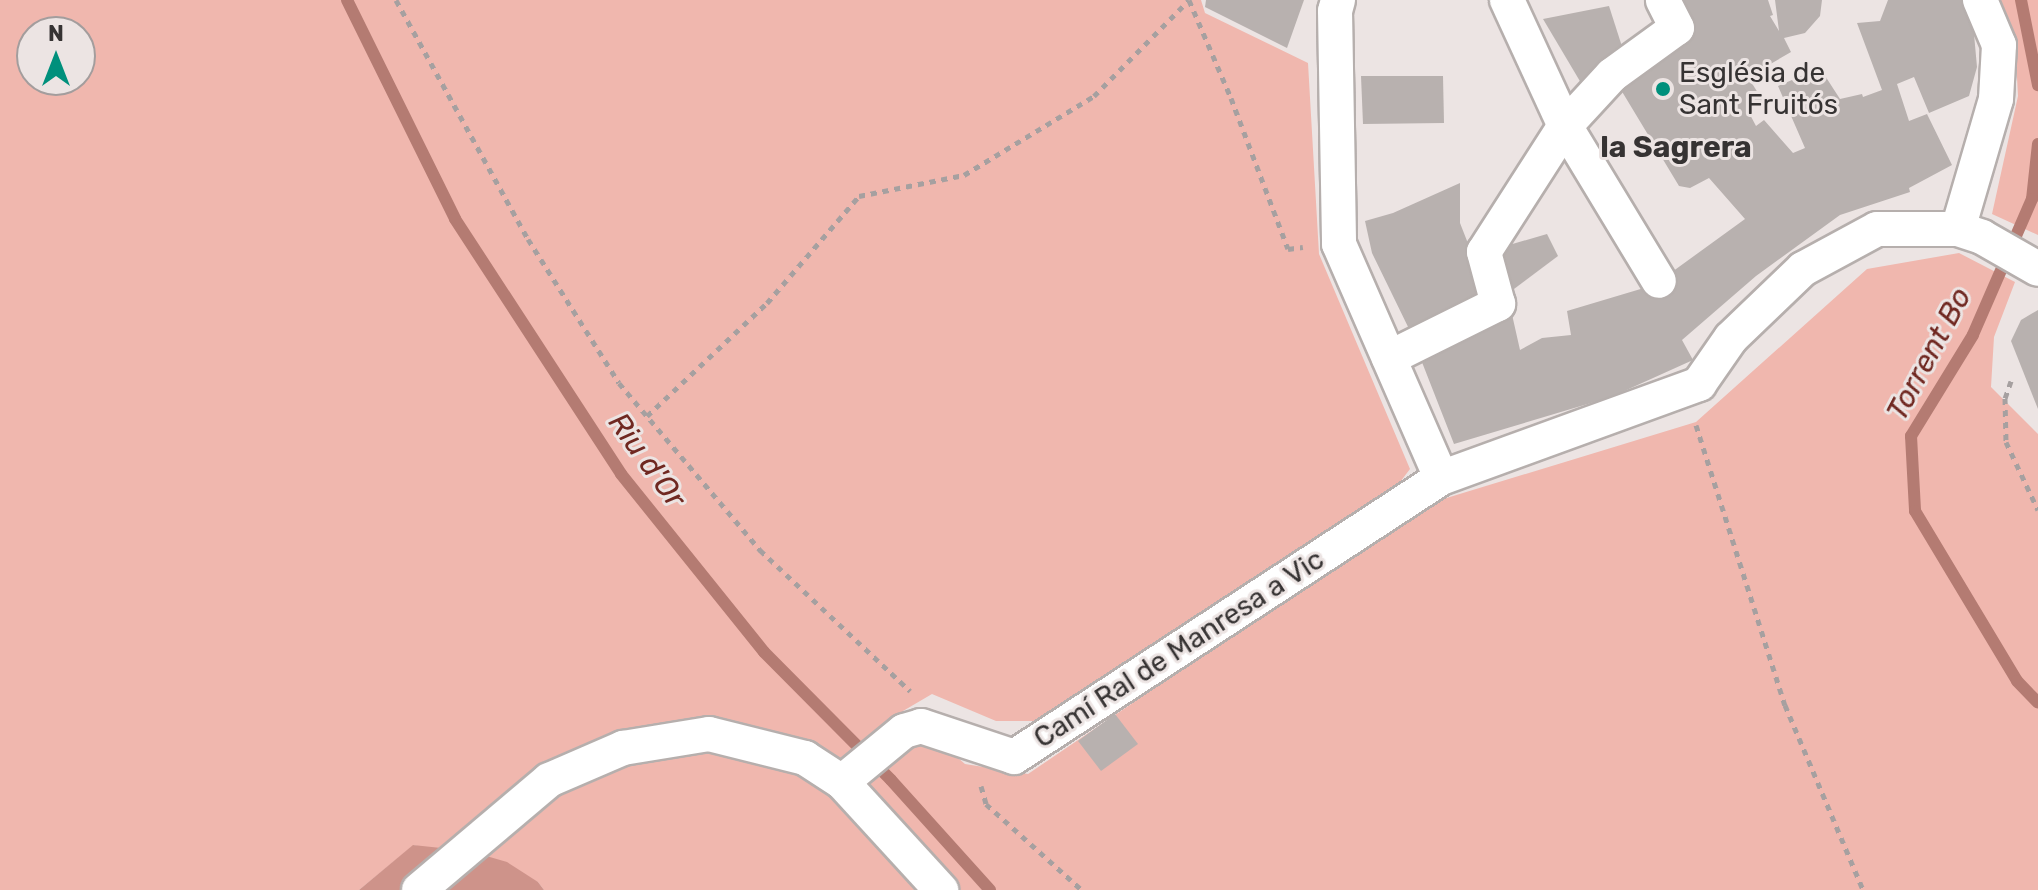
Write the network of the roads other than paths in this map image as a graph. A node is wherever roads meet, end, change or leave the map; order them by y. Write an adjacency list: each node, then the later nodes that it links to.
1 (1338, 0): 9 (street)
2 (1507, 0): 5 (street)
3 (1980, 0): 6 (street)
4 (1670, 14): 5 (street)
5 (1559, 112): 8 (street); 9 (street)
6 (1970, 233): 7 (street); 10 (street, Camí Ral de Manresa a Vic)
7 (2032, 266)
8 (1659, 281)
9 (1389, 358): 10 (street)
10 (1441, 478): 11 (street, Camí Ral de Manresa a Vic)
11 (847, 778): 12 (street); 13 (street)
12 (419, 890)
13 (941, 890)

